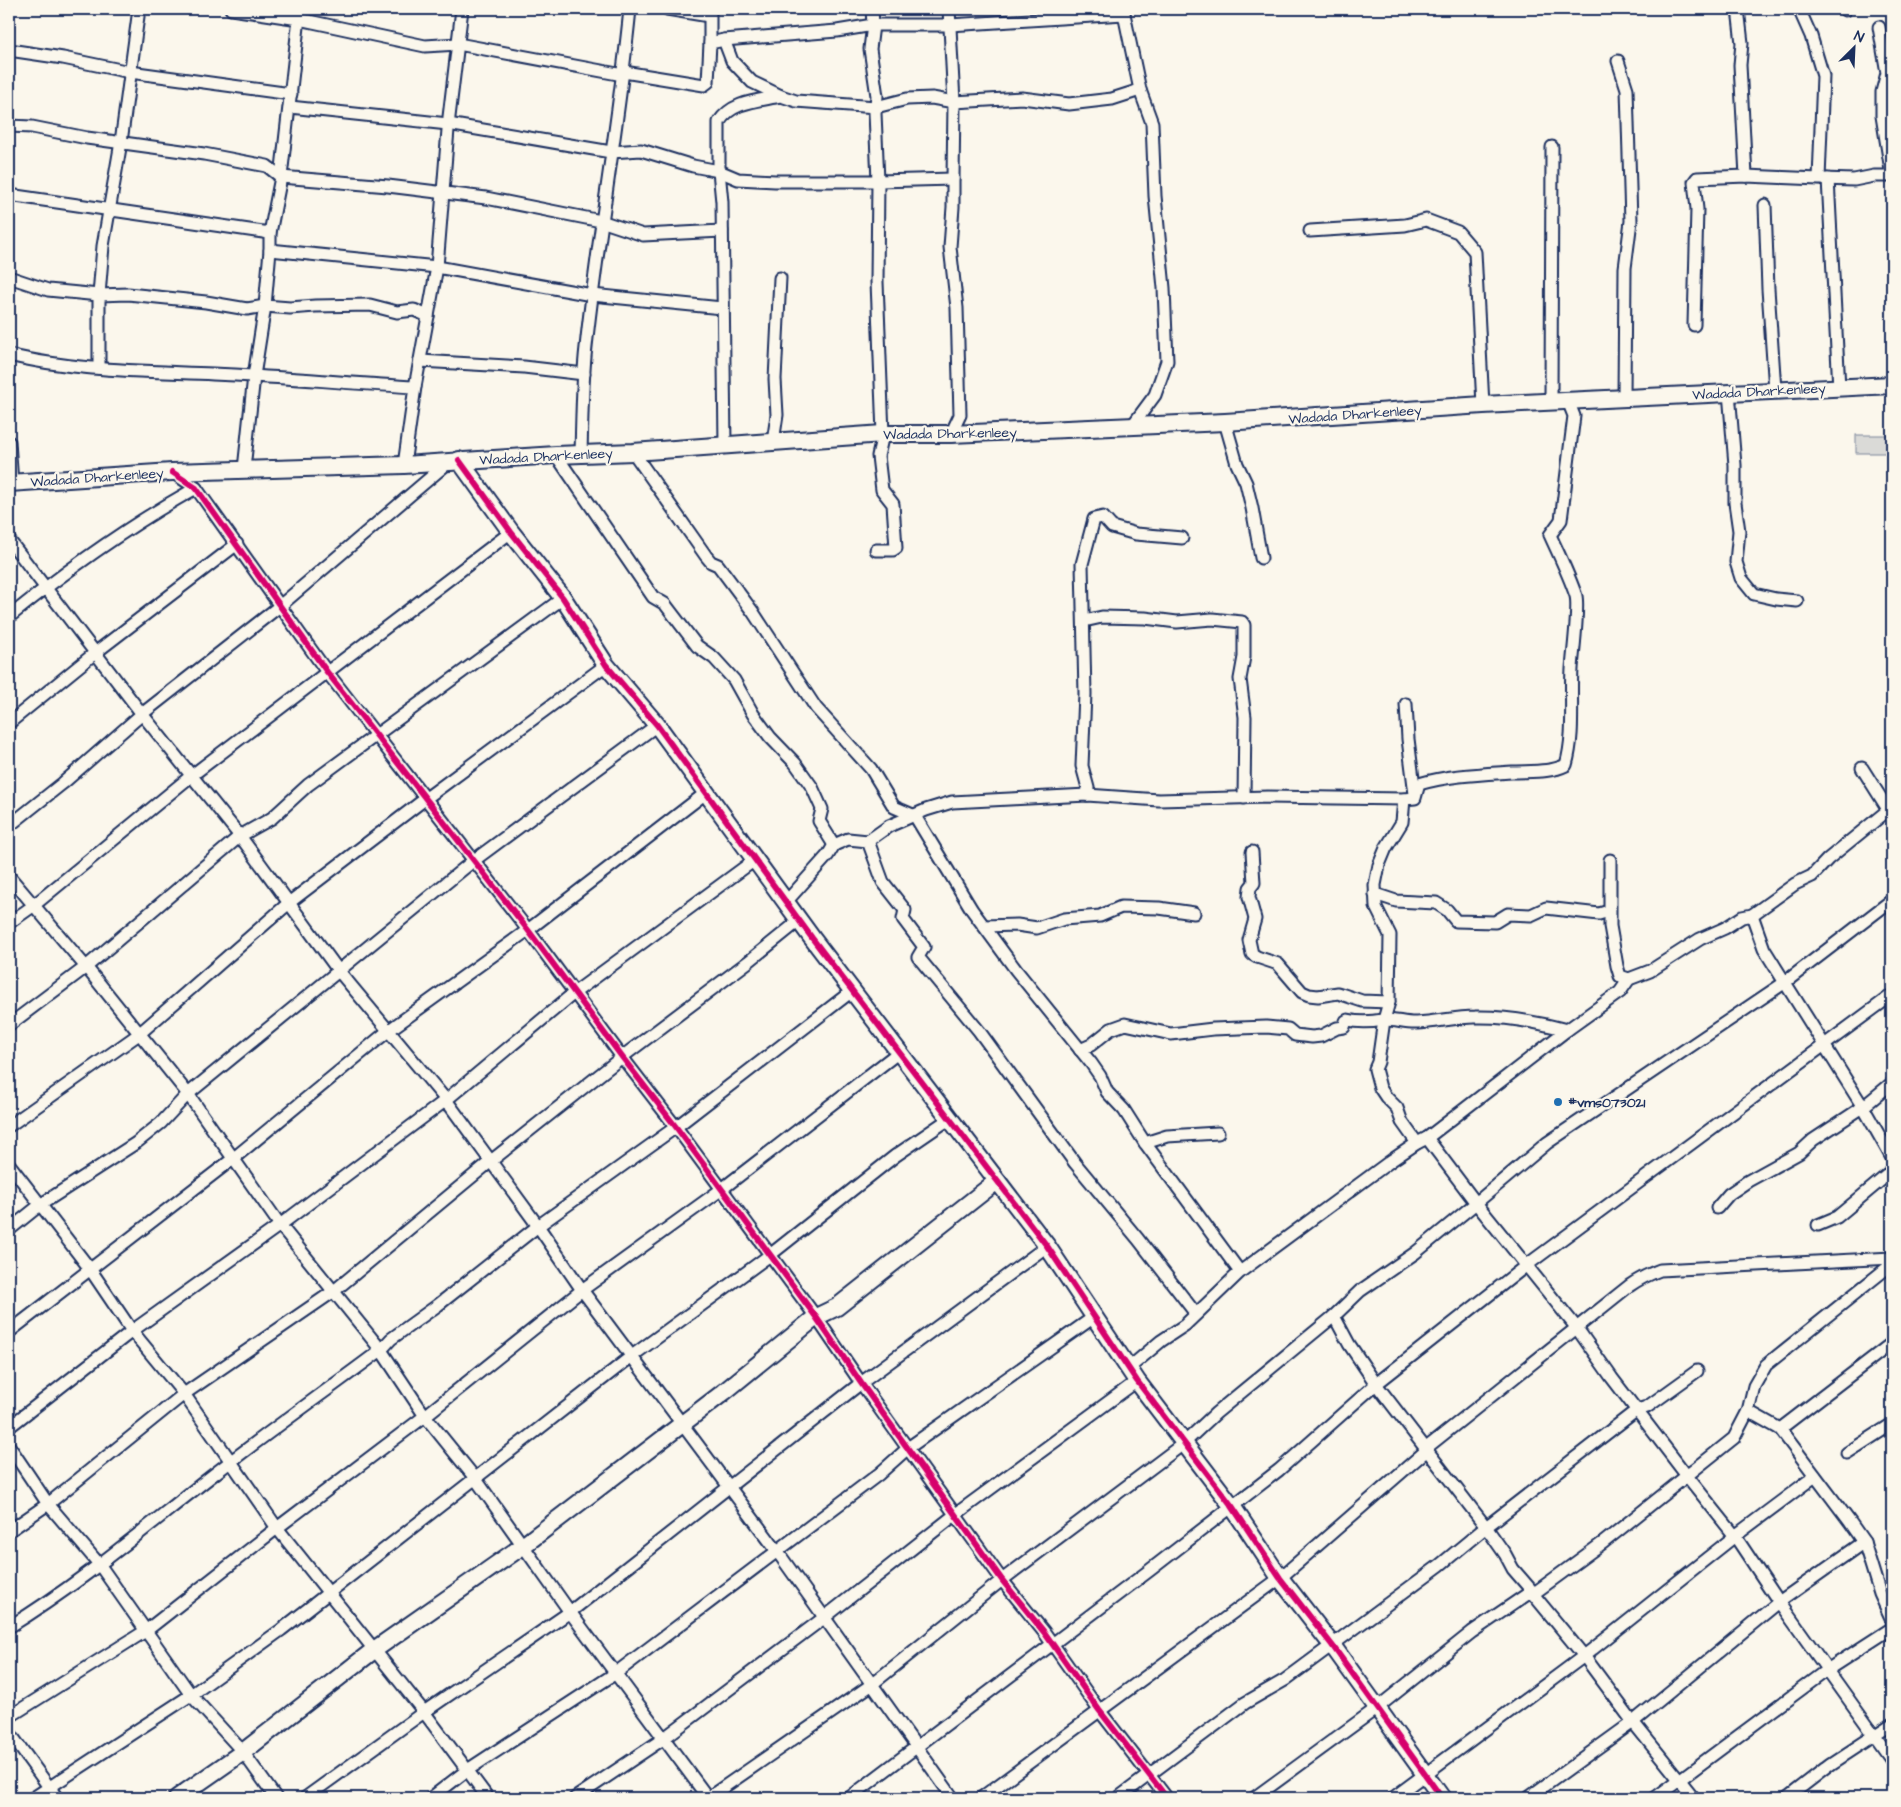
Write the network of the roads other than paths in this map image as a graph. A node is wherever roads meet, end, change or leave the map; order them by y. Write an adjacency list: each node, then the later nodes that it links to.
1 (139, 9): 21 (street)
2 (231, 9): 12 (street)
3 (462, 9): 18 (street)
4 (630, 9): 22 (street)
5 (666, 9): 11 (street)
6 (872, 9): 13 (street)
7 (949, 9): 14 (street)
8 (1738, 9): 35 (street)
9 (1799, 9): 39 (street)
10 (1123, 11): 14 (street); 23 (street)
11 (709, 12): 17 (street)
12 (300, 14): 18 (street); 24 (street)
13 (873, 25): 14 (street); 16 (street); 27 (street)
14 (950, 26): 26 (street)
15 (1879, 27): 36 (street)
16 (724, 40): 17 (street); 25 (street)
17 (710, 43): 22 (street)
18 (458, 44): 22 (street); 29 (street)
19 (9, 50): 21 (street)
20 (1618, 61): 69 (street)
21 (130, 72): 24 (street); 31 (street)
22 (624, 73): 33 (street)
23 (1140, 90): 26 (street); 74 (street)
24 (292, 94): 28 (street)
25 (781, 96): 27 (street); 34 (street)
26 (954, 102): 27 (street); 38 (street)
27 (876, 106): 40 (street)
28 (290, 107): 29 (street); 37 (street)
29 (448, 124): 33 (street); 41 (street)
30 (9, 126): 31 (street)
31 (121, 142): 37 (street); 44 (street)
32 (1552, 147): 71 (street)
33 (611, 152): 34 (street); 45 (street)
34 (719, 171): 40 (street); 46 (street)
35 (1746, 176): 39 (street); 58 (street)
36 (1892, 176): 39 (street)
37 (281, 178): 41 (street); 48 (street)
38 (953, 178): 40 (street); 76 (street)
39 (1824, 179): 66 (street)
40 (878, 181): 75 (street)
41 (444, 194): 45 (street); 50 (street)
42 (9, 195): 44 (street)
43 (1765, 205): 67 (street)
44 (109, 208): 48 (street); 53 (street)
45 (601, 221): 46 (street); 54 (street)
46 (722, 231): 56 (street)
47 (1310, 231): 72 (street)
48 (270, 233): 49 (street)
49 (270, 250): 50 (street); 55 (street)
50 (437, 267): 54 (street); 57 (street)
51 (9, 277): 53 (street)
52 (780, 278): 78 (street)
53 (100, 295): 55 (street); 61 (street)
54 (592, 295): 56 (street); 62 (street)
55 (265, 306): 57 (street); 63 (street)
56 (722, 308): 79 (street)
57 (428, 316): 60 (street)
58 (1694, 325)
59 (9, 355): 61 (street)
60 (420, 361): 62 (street); 65 (street)
61 (99, 368): 63 (street)
62 (584, 374): 81 (street)
63 (254, 376): 65 (street); 85 (street)
64 (1892, 385): 66 (street, Wadada Dharkenleey)
65 (415, 387): 84 (street)
66 (1839, 388): 67 (street, Wadada Dharkenleey)
67 (1776, 390): 68 (street, Wadada Dharkenleey)
68 (1729, 392): 69 (street, Wadada Dharkenleey); 97 (street)
69 (1624, 398): 70 (street, Wadada Dharkenleey)
70 (1568, 401): 71 (street, Wadada Dharkenleey); 115 (street)
71 (1551, 402): 72 (street, Wadada Dharkenleey)
72 (1483, 405): 73 (street, Wadada Dharkenleey)
73 (1225, 422): 74 (street, Wadada Dharkenleey); 94 (street)
74 (1132, 426): 76 (street, Wadada Dharkenleey)
75 (883, 434): 76 (street, Wadada Dharkenleey); 78 (street, Wadada Dharkenleey); 93 (street)
76 (951, 434)
77 (9, 442): 87 (street)
78 (773, 442): 79 (street, Wadada Dharkenleey)
79 (725, 444): 80 (street, Wadada Dharkenleey)
80 (633, 452): 81 (street, Wadada Dharkenleey); 117 (street)
81 (580, 454): 82 (street, Wadada Dharkenleey)
82 (556, 455): 83 (street, Wadada Dharkenleey); 121 (street)
83 (454, 461): 84 (street, Wadada Dharkenleey); 89 (street); 98 (street)
84 (404, 464): 85 (street, Wadada Dharkenleey)
85 (244, 469): 86 (street, Wadada Dharkenleey)
86 (172, 472): 87 (street, Wadada Dharkenleey); 88 (street)
87 (10, 483)
88 (196, 488): 92 (street); 95 (street)
89 (511, 532): 96 (street); 103 (street)
90 (1182, 538): 100 (street)
91 (9, 540): 95 (street)
92 (237, 544): 98 (street); 101 (street)
93 (876, 550)
94 (1261, 558)
95 (44, 588): 99 (street); 101 (street)
96 (563, 598): 102 (street); 108 (street)
97 (1797, 601)
98 (281, 605): 103 (street); 105 (street)
99 (9, 617)
100 (1084, 621): 112 (street); 113 (street)
101 (95, 653): 105 (street); 106 (street)
102 (606, 665): 107 (street); 114 (street)
103 (327, 672): 108 (street); 110 (street)
104 (1406, 704): 115 (street)
105 (142, 714): 110 (street); 118 (street)
106 (9, 723)
107 (657, 725): 111 (street); 125 (street)
108 (376, 735): 114 (street); 119 (street)
109 (1862, 768): 116 (street)
110 (191, 776): 119 (street); 131 (street)
111 (707, 792): 123 (street); 138 (street)
112 (1087, 795): 113 (street); 117 (street)
113 (1244, 798): 115 (street)
114 (425, 799): 125 (street); 129 (street)
115 (1410, 799): 127 (street)
116 (1891, 810): 134 (street)
117 (915, 816): 120 (street); 137 (street)
118 (9, 826)
119 (240, 836): 129 (street); 139 (street)
120 (868, 842): 121 (street); 189 (street)
121 (834, 845): 130 (street)
122 (1252, 852): 146 (street)
123 (756, 859): 130 (street); 144 (street)
124 (1610, 860): 132 (street)
125 (473, 861): 138 (street); 140 (street)
126 (9, 876): 131 (street)
127 (1375, 894): 132 (street); 146 (street)
128 (1892, 900): 142 (street)
129 (290, 902): 140 (street); 151 (street)
130 (786, 902): 135 (street)
131 (33, 906): 136 (street); 139 (street)
132 (1609, 911): 141 (street)
133 (1194, 912): 137 (street)
134 (1752, 914): 141 (street); 142 (street)
135 (800, 920): 143 (street); 155 (street)
136 (9, 923)
137 (984, 926): 153 (street)
138 (528, 930): 144 (street); 150 (street)
139 (86, 967): 148 (street); 151 (street)
140 (338, 970): 150 (street); 157 (street)
141 (1629, 979): 149 (street)
142 (1784, 983): 152 (street); 173 (street)
143 (852, 991): 154 (street); 162 (street)
144 (574, 993): 155 (street); 158 (street)
145 (1892, 995): 152 (street)
146 (1390, 1002): 147 (street)
147 (1384, 1020): 149 (street); 153 (street); 164 (street)
148 (9, 1024)
149 (1567, 1030): 164 (street)
150 (388, 1031): 158 (street); 166 (street)
151 (139, 1034): 157 (street); 161 (street)
152 (1824, 1045): 159 (street); 184 (street)
153 (1080, 1050): 165 (street)
154 (899, 1052): 160 (street); 172 (street)
155 (622, 1057): 162 (street); 168 (street)
156 (1892, 1083): 159 (street)
157 (188, 1094): 166 (street); 174 (street)
158 (446, 1100): 168 (street); 176 (street)
159 (1863, 1107): 167 (street); 175 (street)
160 (949, 1119): 171 (street); 181 (street)
161 (9, 1126)
162 (676, 1127): 172 (street); 178 (street)
163 (1218, 1133): 165 (street)
164 (1422, 1140): 173 (street); 186 (street)
165 (1146, 1143): 186 (street)
166 (234, 1158): 176 (street); 185 (street)
167 (1892, 1158)
168 (491, 1161): 178 (street); 188 (street)
169 (9, 1164): 174 (street)
170 (1892, 1171): 177 (street)
171 (997, 1181): 180 (street); 191 (street)
172 (722, 1189): 181 (street); 187 (street)
173 (1476, 1203): 184 (street); 190 (street)
174 (40, 1205): 179 (street); 185 (street)
175 (1716, 1208)
176 (280, 1225): 188 (street); 194 (street)
177 (1818, 1225)
178 (538, 1226): 187 (street); 197 (street)
179 (9, 1230)
180 (1047, 1246): 192 (street); 201 (street)
181 (770, 1255): 191 (street); 198 (street)
182 (1892, 1258): 193 (street)
183 (1892, 1264): 205 (street)
184 (1527, 1265): 193 (street); 202 (street)
185 (90, 1269): 194 (street); 195 (street)
186 (1240, 1272): 189 (street)
187 (582, 1290): 198 (street); 206 (street)
188 (334, 1291): 197 (street); 203 (street)
189 (1196, 1314): 200 (street)
190 (1334, 1316): 202 (street); 211 (street)
191 (816, 1317): 201 (street); 207 (street)
192 (1094, 1317): 200 (street); 213 (street)
193 (1576, 1327): 204 (street); 214 (street)
194 (132, 1331): 203 (street); 209 (street)
195 (9, 1332)
196 (1892, 1343): 210 (street)
197 (381, 1350): 206 (street); 216 (street)
198 (632, 1356): 207 (street); 219 (street)
199 (1696, 1371): 204 (street)
200 (1133, 1375): 211 (street); 223 (street)
201 (861, 1383): 213 (street); 220 (street)
202 (1376, 1384): 214 (street); 222 (street)
203 (184, 1394): 216 (street); 221 (street)
204 (1637, 1410): 217 (street); 224 (street)
205 (1748, 1411): 210 (street); 217 (street)
206 (425, 1416): 219 (street); 225 (street)
207 (682, 1423): 220 (street); 229 (street)
208 (1892, 1424): 215 (street)
209 (9, 1427)
210 (1780, 1429): 218 (street)
211 (1183, 1444): 222 (street); 233 (street)
212 (9, 1446): 221 (street)
213 (908, 1448): 223 (street); 230 (street)
214 (1426, 1450): 224 (street); 232 (street)
215 (1847, 1453)
216 (230, 1461): 225 (street); 231 (street)
217 (1687, 1476): 227 (street); 234 (street)
218 (1815, 1476): 227 (street); 228 (street)
219 (475, 1478): 229 (street); 235 (street)
220 (730, 1487): 230 (street); 237 (street)
221 (48, 1504): 226 (street); 231 (street)
222 (1232, 1506): 232 (street); 243 (street)
223 (956, 1514): 233 (street); 238 (street)
224 (1486, 1527): 234 (street); 244 (street)
225 (277, 1528): 235 (street); 242 (street)
226 (9, 1532)
227 (1735, 1536): 236 (street); 246 (street)
228 (1864, 1542): 236 (street); 239 (street)
229 (524, 1546): 237 (street); 245 (street)
230 (777, 1551): 238 (street); 248 (street)
231 (99, 1564): 240 (street); 242 (street)
232 (1280, 1578): 244 (street); 252 (street)
233 (1002, 1580): 243 (street); 249 (street)
234 (1533, 1592): 246 (street); 251 (street)
235 (330, 1593): 245 (street); 250 (street)
236 (1779, 1602): 247 (street); 255 (street)
237 (570, 1612): 248 (street); 253 (street)
238 (825, 1617): 249 (street); 259 (street)
239 (1892, 1620)
240 (9, 1627)
241 (1892, 1628): 247 (street)
242 (147, 1630): 250 (street); 254 (street)
243 (1052, 1644): 252 (street); 260 (street)
244 (1332, 1645): 251 (street); 264 (street)
245 (374, 1650): 253 (street); 261 (street)
246 (1584, 1656): 255 (street); 265 (street)
247 (1827, 1670): 258 (street); 266 (street)
248 (616, 1673): 259 (street); 263 (street)
249 (871, 1685): 260 (street); 276 (street)
250 (191, 1695): 261 (street); 267 (street)
251 (1377, 1708): 265 (street); 282 (street)
252 (1099, 1710): 264 (street); 279 (street)
253 (424, 1712): 263 (street); 272 (street)
254 (9, 1716)
255 (1632, 1722): 266 (street); 285 (street)
256 (1892, 1724): 258 (street)
257 (9, 1732): 267 (street)
258 (1874, 1736): 262 (street); 288 (street)
259 (663, 1738): 275 (street); 276 (street)
260 (916, 1747): 277 (street); 278 (street)
261 (242, 1752): 270 (street); 271 (street)
262 (1892, 1760)
263 (466, 1771): 273 (street); 274 (street)
264 (1149, 1774): 280 (street); 281 (street)
265 (1424, 1774): 283 (street); 284 (street)
266 (1681, 1780): 286 (street); 287 (street)
267 (49, 1787): 268 (street); 269 (street)
268 (33, 1798)
269 (57, 1798)
270 (177, 1798)
271 (276, 1798)
272 (304, 1798)
273 (431, 1798)
274 (488, 1798)
275 (575, 1798)
276 (708, 1798)
277 (849, 1798)
278 (953, 1798)
279 (981, 1798)
280 (1118, 1798)
281 (1167, 1798)
282 (1254, 1798)
283 (1393, 1798)
284 (1442, 1798)
285 (1528, 1798)
286 (1655, 1798)
287 (1694, 1798)
288 (1787, 1798)

